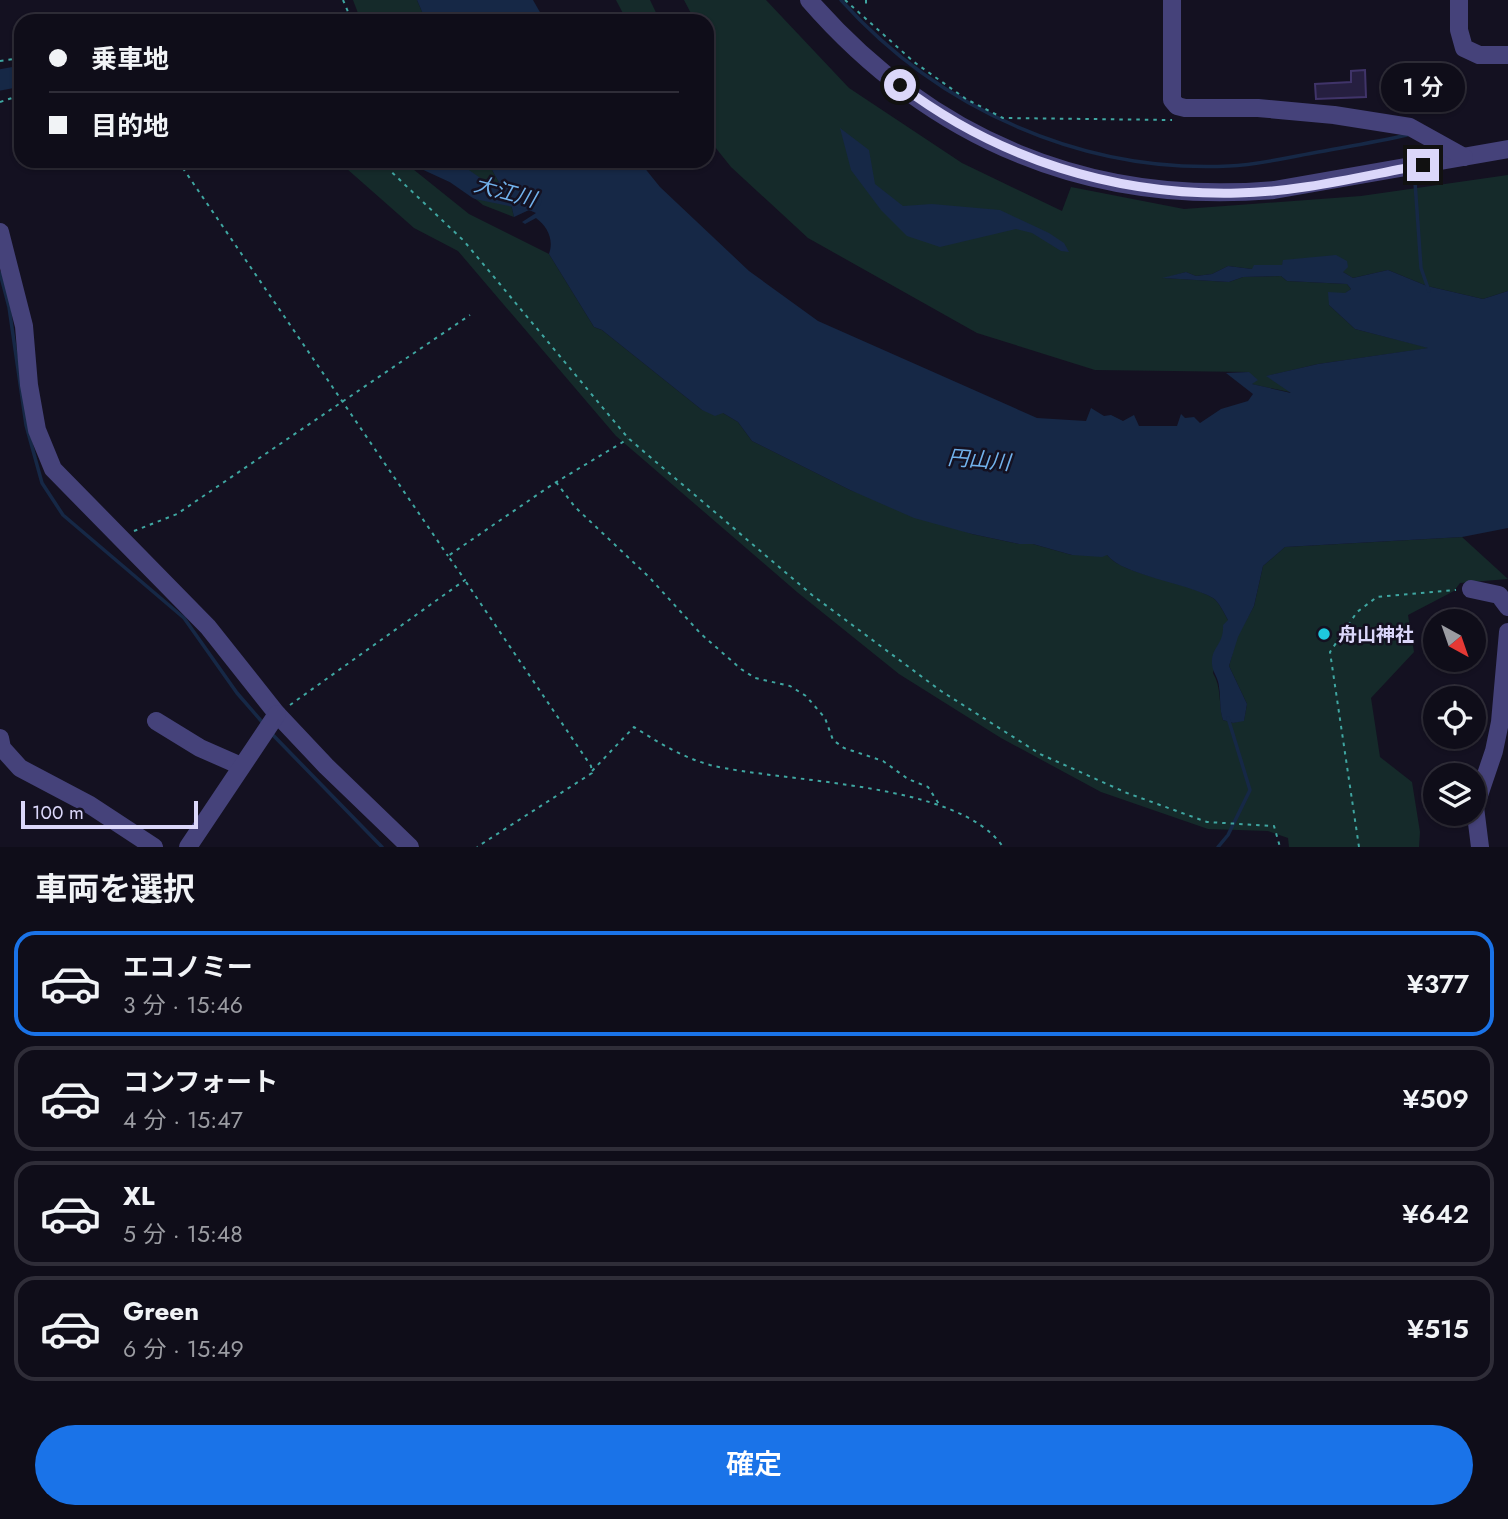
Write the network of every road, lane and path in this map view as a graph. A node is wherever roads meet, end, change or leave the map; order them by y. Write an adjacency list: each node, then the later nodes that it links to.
1 (809, 0): 10 (street)
2 (845, 0): 8 (path)
3 (866, 0): 6 (path)
4 (1172, 0): 8 (street)
5 (1459, 0): 7 (street)
6 (866, 5)
7 (1508, 55)
8 (1185, 108): 10 (street)
9 (1508, 149): 10 (street)
10 (1464, 158)
11 (183, 168): 15 (path)
12 (387, 168): 16 (path)
13 (0, 232): 18 (street)
14 (470, 315): 15 (path)
15 (343, 403): 18 (path); 19 (path)
16 (628, 438): 17 (path); 36 (path)
17 (556, 482): 19 (path); 30 (path)
18 (120, 537): 24 (street)
19 (447, 556): 20 (path)
20 (465, 580): 24 (path); 29 (path)
21 (1471, 589): 22 (street); 37 (path)
22 (1508, 607)
23 (1508, 632): 26 (street)
24 (277, 714): 28 (street); 33 (street)
25 (156, 721): 28 (street)
26 (1504, 723): 38 (street)
27 (0, 738): 32 (street)
28 (241, 766): 31 (street)
29 (592, 771): 30 (path); 34 (path)
30 (939, 804): 35 (path)
31 (191, 846)
32 (154, 847)
33 (410, 847)
34 (477, 847)
35 (1003, 847)
36 (1280, 847)
37 (1359, 847)
38 (1480, 847)

